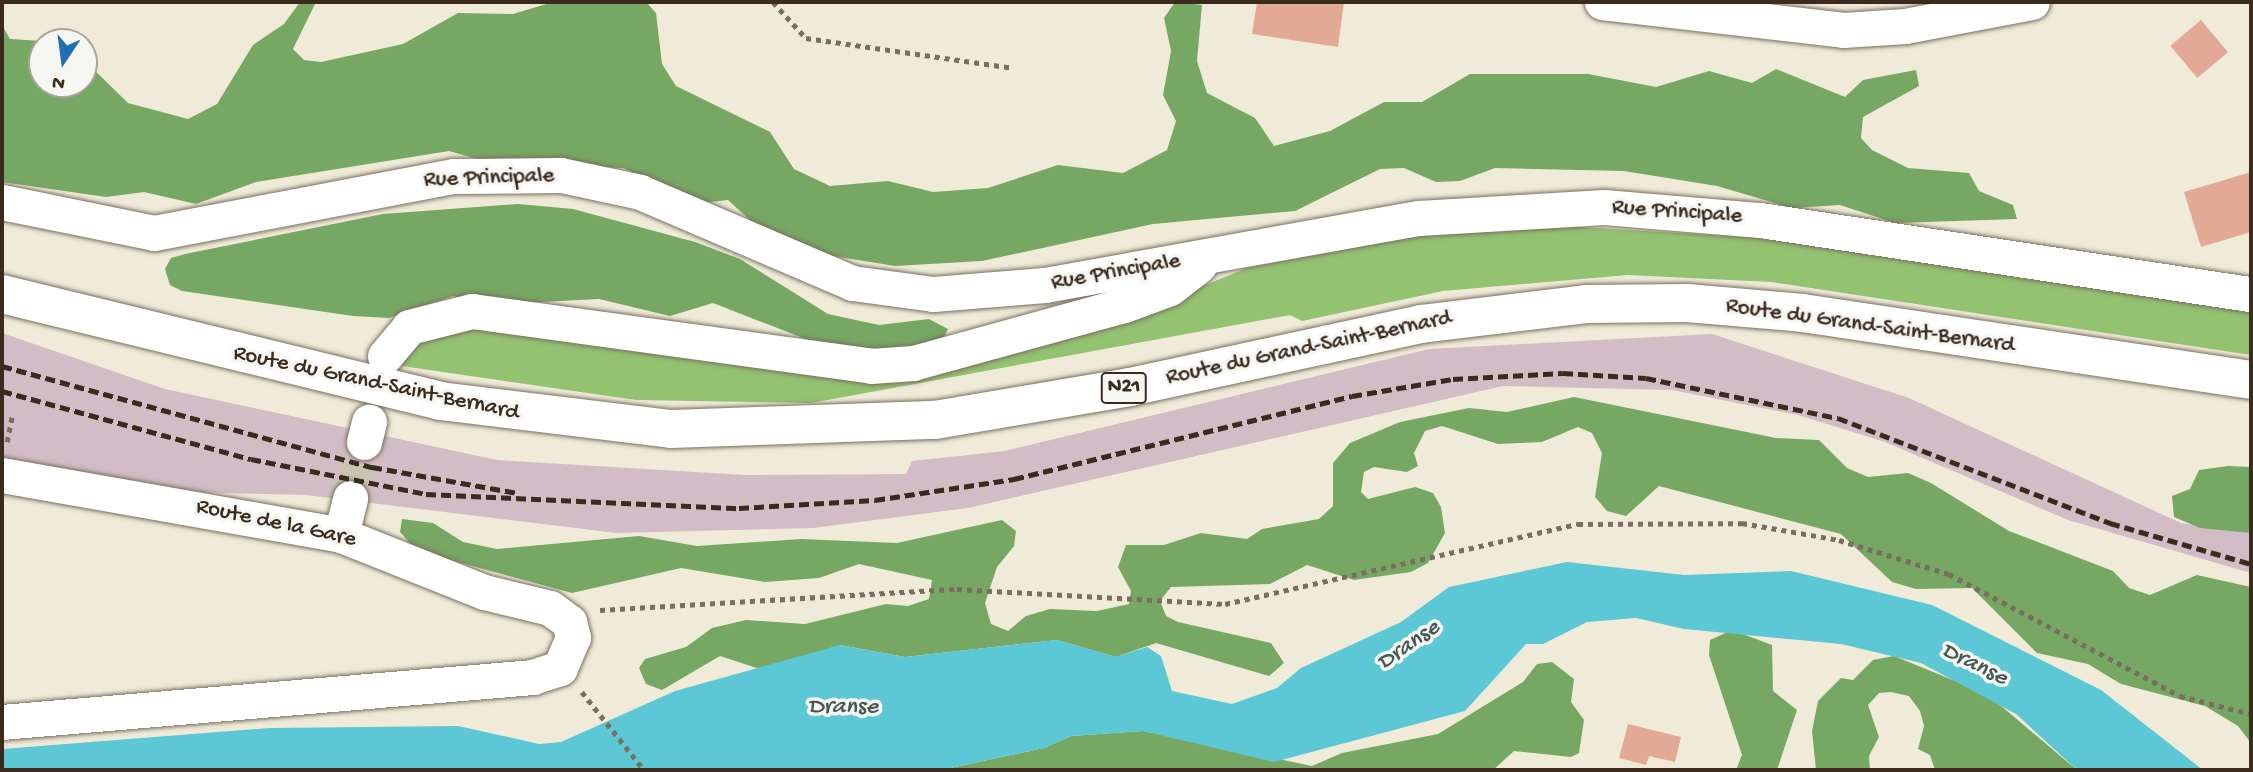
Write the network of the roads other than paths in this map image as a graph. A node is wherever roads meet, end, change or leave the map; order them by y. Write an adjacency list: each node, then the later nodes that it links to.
1 (1602, 2): 3 (street)
2 (2032, 2): 3 (street)
3 (1834, 16)
4 (2, 202): 5 (street, Rue Principale)
5 (1210, 256): 7 (street, Rue Principale); 8 (street)
6 (2, 294): 9 (main road, Route du Grand-Saint-Bernard / N21)
7 (2251, 294)
8 (385, 356)
9 (2251, 380)
10 (2, 475): 12 (street, Route de la Gare)
11 (350, 498): 12 (street)
12 (341, 535): 13 (street, Route de la Gare)
13 (2, 722)

